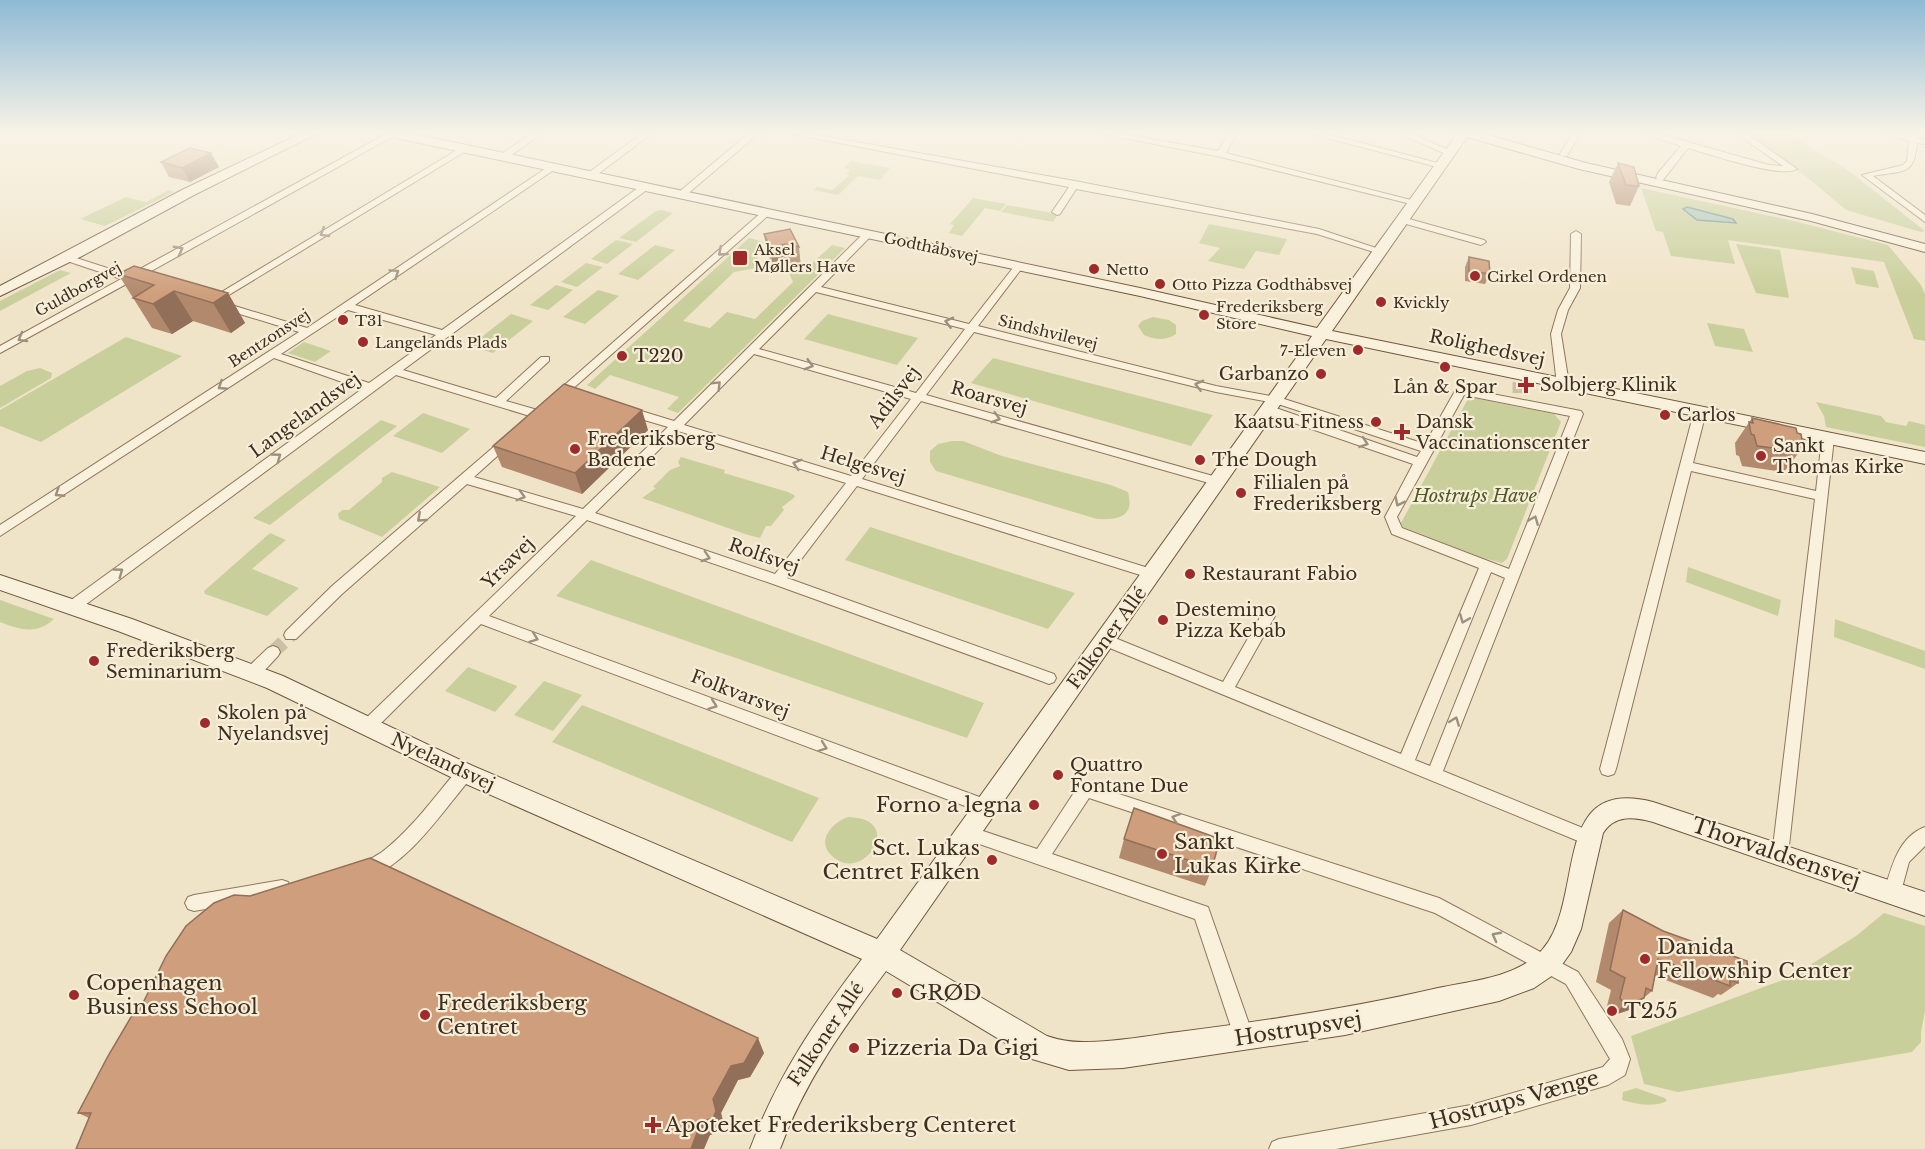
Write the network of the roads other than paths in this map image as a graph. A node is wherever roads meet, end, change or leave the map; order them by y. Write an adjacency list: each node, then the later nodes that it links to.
1 (203, 188): 28 (street)
2 (295, 188): 30 (street, Guldborgvej, one-way to 2)
3 (399, 188): 36 (street, one-way to 36)
4 (523, 188): 34 (street, Bentzonsvej, one-way to 4)
5 (644, 188): 37 (street, Langelandsvej)
6 (648, 188): 15 (street, Godthåbsvej)
7 (690, 188): 15 (street)
8 (1073, 188): 17 (street)
9 (1093, 188): 27 (street)
10 (1357, 188): 16 (street)
11 (1425, 188): 16 (street, Falkoner Allé)
12 (1680, 188): 21 (street)
13 (1702, 188): 21 (street)
14 (1883, 188): 19 (street)
15 (682, 194): 18 (street, Godthåbsvej)
16 (1415, 202): 20 (street, Falkoner Allé)
17 (1057, 212)
18 (766, 213): 22 (street, Godthåbsvej); 46 (street, one-way to 46)
19 (1925, 219)
20 (1402, 220): 25 (street); 27 (street, Falkoner Allé)
21 (1842, 220): 24 (street); 26 (street)
22 (868, 234): 29 (street, Godthåbsvej); 32 (street)
23 (1576, 234): 44 (street)
24 (1925, 241)
25 (1481, 242)
26 (1925, 248)
27 (1380, 251): 38 (street, Falkoner Allé)
28 (67, 258): 30 (street); 33 (street)
29 (1019, 266): 35 (street, Adilsvej); 38 (street, Godthåbsvej)
30 (128, 278): 31 (street); 39 (street, Guldborgvej, one-way to 39)
31 (148, 284)
32 (813, 288): 35 (street, Sindshvilevej, one-way to 32); 40 (street)
33 (0, 292)
34 (347, 306): 36 (street, Bentzonsvej); 37 (street)
35 (971, 328): 48 (street, Adilsvej); 50 (street, Sindshvilevej, one-way to 35)
36 (307, 331): 41 (street, Bentzonsvej)
37 (444, 334): 43 (street, Langelandsvej)
38 (1324, 334): 44 (street, Rolighedsvej); 50 (street, Falkoner Allé)
39 (0, 350)
40 (752, 350): 48 (street, Roarsvej, one-way to 48); 54 (street, one-way to 40)
41 (271, 354): 45 (street); 65 (street, Bentzonsvej, one-way to 65)
42 (545, 358): 49 (street)
43 (395, 371): 45 (street, Langelandsvej); 49 (street)
44 (1563, 384): 52 (street, Rolighedsvej)
45 (372, 387): 71 (street, Langelandsvej, one-way to 45)
46 (563, 392): 47 (street); 53 (street)
47 (580, 396)
48 (918, 396): 61 (street, Adilsvej); 62 (street, Roarsvej, one-way to 62)
49 (498, 402): 53 (street)
50 (1273, 405): 56 (street); 58 (street, one-way to 58); 62 (street, Falkoner Allé)
51 (615, 407): 54 (street, Helgesvej)
52 (1700, 411): 55 (street, Rolighedsvej); 59 (street)
53 (529, 422): 60 (street)
54 (676, 426): 61 (street, Helgesvej, one-way to 54); 64 (street, Yrsavej)
55 (1828, 438): 57 (street, Rolighedsvej); 63 (street)
56 (1428, 449): 58 (street); 68 (street, one-way to 56)
57 (1925, 458)
58 (1420, 462): 66 (street, one-way to 66)
59 (1686, 466): 63 (street); 82 (street)
60 (465, 479): 64 (street, Rolfsvej, one-way to 64); 74 (street, one-way to 74)
61 (853, 481): 67 (street, Helgesvej); 69 (street, Adilsvej)
62 (1216, 481): 67 (street, Falkoner Allé)
63 (1821, 496): 90 (street)
64 (584, 514): 69 (street, Rolfsvej, one-way to 69); 73 (street, Yrsavej)
65 (0, 531)
66 (1487, 565): 68 (street); 81 (street, one-way to 81)
67 (1153, 574): 75 (street, Falkoner Allé)
68 (1512, 575): 84 (street, one-way to 68)
69 (778, 580): 78 (street, Rolfsvej)
70 (0, 582): 71 (street, Nyelandsvej)
71 (72, 607): 77 (street, Nyelandsvej)
72 (1268, 616): 79 (street)
73 (479, 618): 80 (street, Yrsavej); 85 (street, Folkvarsvej, one-way to 85)
74 (291, 635)
75 (1105, 640): 79 (street); 85 (street, Falkoner Allé)
76 (273, 652): 77 (street)
77 (251, 673): 80 (street, Nyelandsvej)
78 (1049, 678)
79 (1226, 690): 81 (street)
80 (367, 726): 83 (street, Nyelandsvej)
81 (1405, 764): 84 (street)
82 (1608, 770)
83 (465, 773): 92 (street); 97 (street, Nyelandsvej)
84 (1434, 775): 89 (street)
85 (987, 807): 87 (street, Falkoner Allé)
86 (1625, 807): 89 (street, Hostrupsvej); 90 (street, Thorvaldsensvej)
87 (968, 833): 91 (street); 97 (street, Falkoner Allé)
88 (1925, 834): 94 (street)
89 (1589, 838): 98 (street, Hostrupsvej)
90 (1780, 855): 94 (street, Thorvaldsensvej)
91 (1040, 858): 98 (street, Hostrups Vænge, one-way to 91); 99 (street)
92 (347, 878)
93 (297, 886): 95 (street)
94 (1893, 893): 96 (street, Thorvaldsensvej)
95 (194, 903)
96 (1925, 904)
97 (882, 954): 99 (street, Hostrupsvej); 100 (street, Falkoner Allé)
98 (1547, 964): 99 (street, Hostrupsvej); 101 (street, Hostrups Vænge)
99 (1244, 1038)
100 (765, 1149)
101 (1279, 1149)

